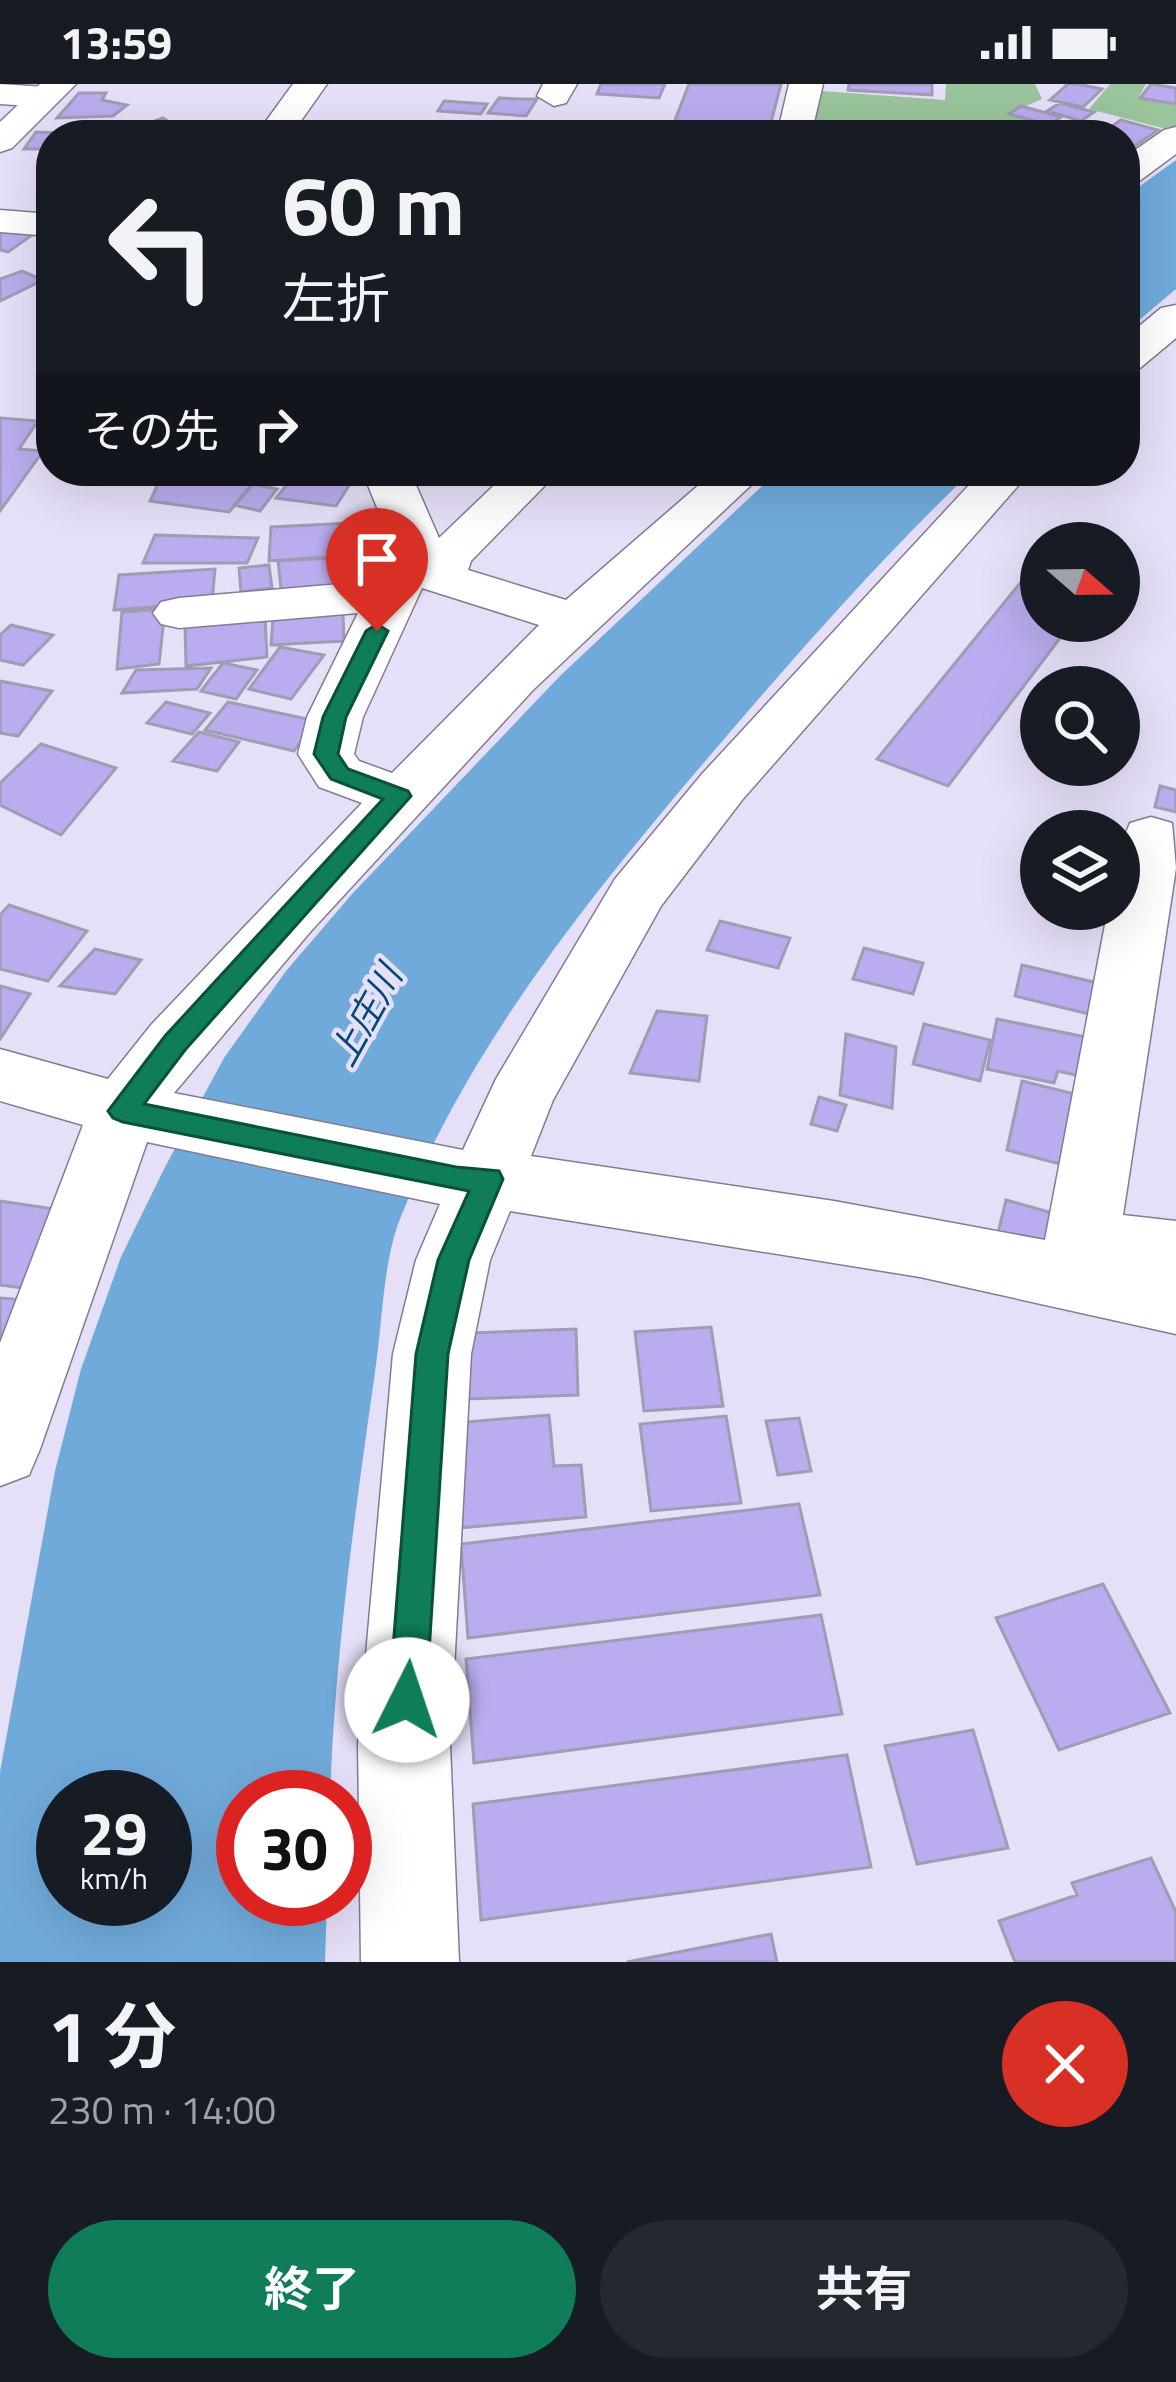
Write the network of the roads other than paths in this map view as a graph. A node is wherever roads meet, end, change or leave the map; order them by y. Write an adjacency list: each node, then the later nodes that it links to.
1 (310, 84): 5 (main road)
2 (806, 84): 6 (main road)
3 (52, 91): 4 (main road); 8 (main road)
4 (0, 94)
5 (284, 120)
6 (798, 120)
7 (1176, 136): 9 (main road)
8 (0, 141)
9 (1140, 163)
10 (0, 221): 11 (main road)
11 (36, 224)
12 (1176, 317): 13 (main road)
13 (1140, 347)
14 (392, 486): 18 (main road)
15 (520, 486): 20 (main road)
16 (719, 486): 20 (main road)
17 (993, 486): 25 (main road)
18 (393, 595): 19 (main road); 21 (main road)
19 (179, 614)
20 (575, 620): 21 (main road)
21 (399, 796): 24 (main road)
22 (1151, 837): 27 (main road)
23 (0, 1075): 24 (main road)
24 (133, 1112): 25 (main road); 29 (main road)
25 (472, 1179): 27 (main road); 30 (main road)
26 (1176, 1252): 27 (main road)
27 (1079, 1258): 28 (main road)
28 (1176, 1302)
29 (0, 1449)
30 (410, 1962)

